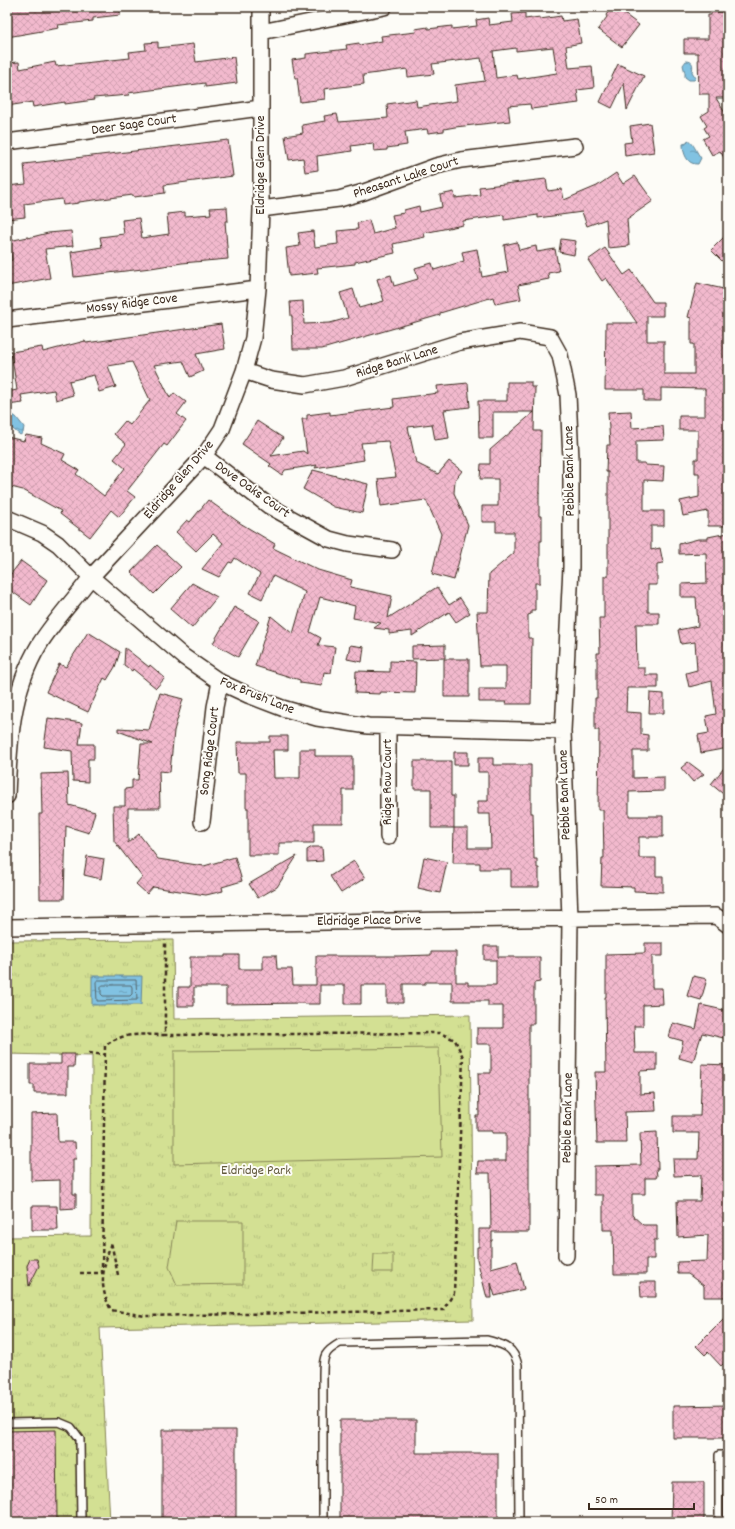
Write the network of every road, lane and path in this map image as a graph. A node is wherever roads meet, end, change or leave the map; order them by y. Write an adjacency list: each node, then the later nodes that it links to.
1 (261, 7): 3 (street, Eldridge Glen Drive)
2 (384, 7): 3 (street)
3 (261, 32): 4 (street, Eldridge Glen Drive)
4 (260, 108): 5 (street, Deer Sage Court); 7 (street, Eldridge Glen Drive)
5 (7, 142)
6 (575, 146): 7 (street, Pheasant Lake Court)
7 (261, 209): 8 (street, Eldridge Glen Drive)
8 (258, 289): 9 (street, Mossy Ridge Cove); 11 (street, Eldridge Glen Drive)
9 (7, 320)
10 (550, 337): 11 (street, Ridge Bank Lane); 18 (street, Pebble Bank Lane)
11 (244, 371): 12 (street, Eldridge Glen Drive)
12 (204, 456): 14 (street, Dove Oaks Court); 15 (street, Eldridge Glen Drive)
13 (7, 518): 15 (street, Fox Brush Lane)
14 (392, 550)
15 (91, 577): 16 (street, Fox Brush Lane); 19 (street, Eldridge Glen Drive)
16 (220, 682): 17 (street, Fox Brush Lane); 20 (street, Song Ridge Court)
17 (388, 727): 18 (street, Fox Brush Lane); 21 (street, Ridge Row Court)
18 (563, 731): 22 (street, Pebble Bank Lane)
19 (7, 796)
20 (202, 822)
21 (388, 837)
22 (570, 918): 23 (street, Eldridge Place Drive); 24 (street, Eldridge Place Drive); 29 (street, Pebble Bank Lane)
23 (728, 925)
24 (7, 927)
25 (165, 940): 26 (path)
26 (165, 1035): 28 (path); 30 (path)
27 (90, 1053): 28 (path)
28 (105, 1056): 30 (path)
29 (566, 1256)
30 (102, 1273): 31 (path); 32 (path)
31 (80, 1274)
32 (118, 1275)
33 (7, 1423): 35 (lane)
34 (728, 1455): 38 (lane)
35 (81, 1522)
36 (323, 1522): 37 (lane)
37 (519, 1522)
38 (719, 1522)

